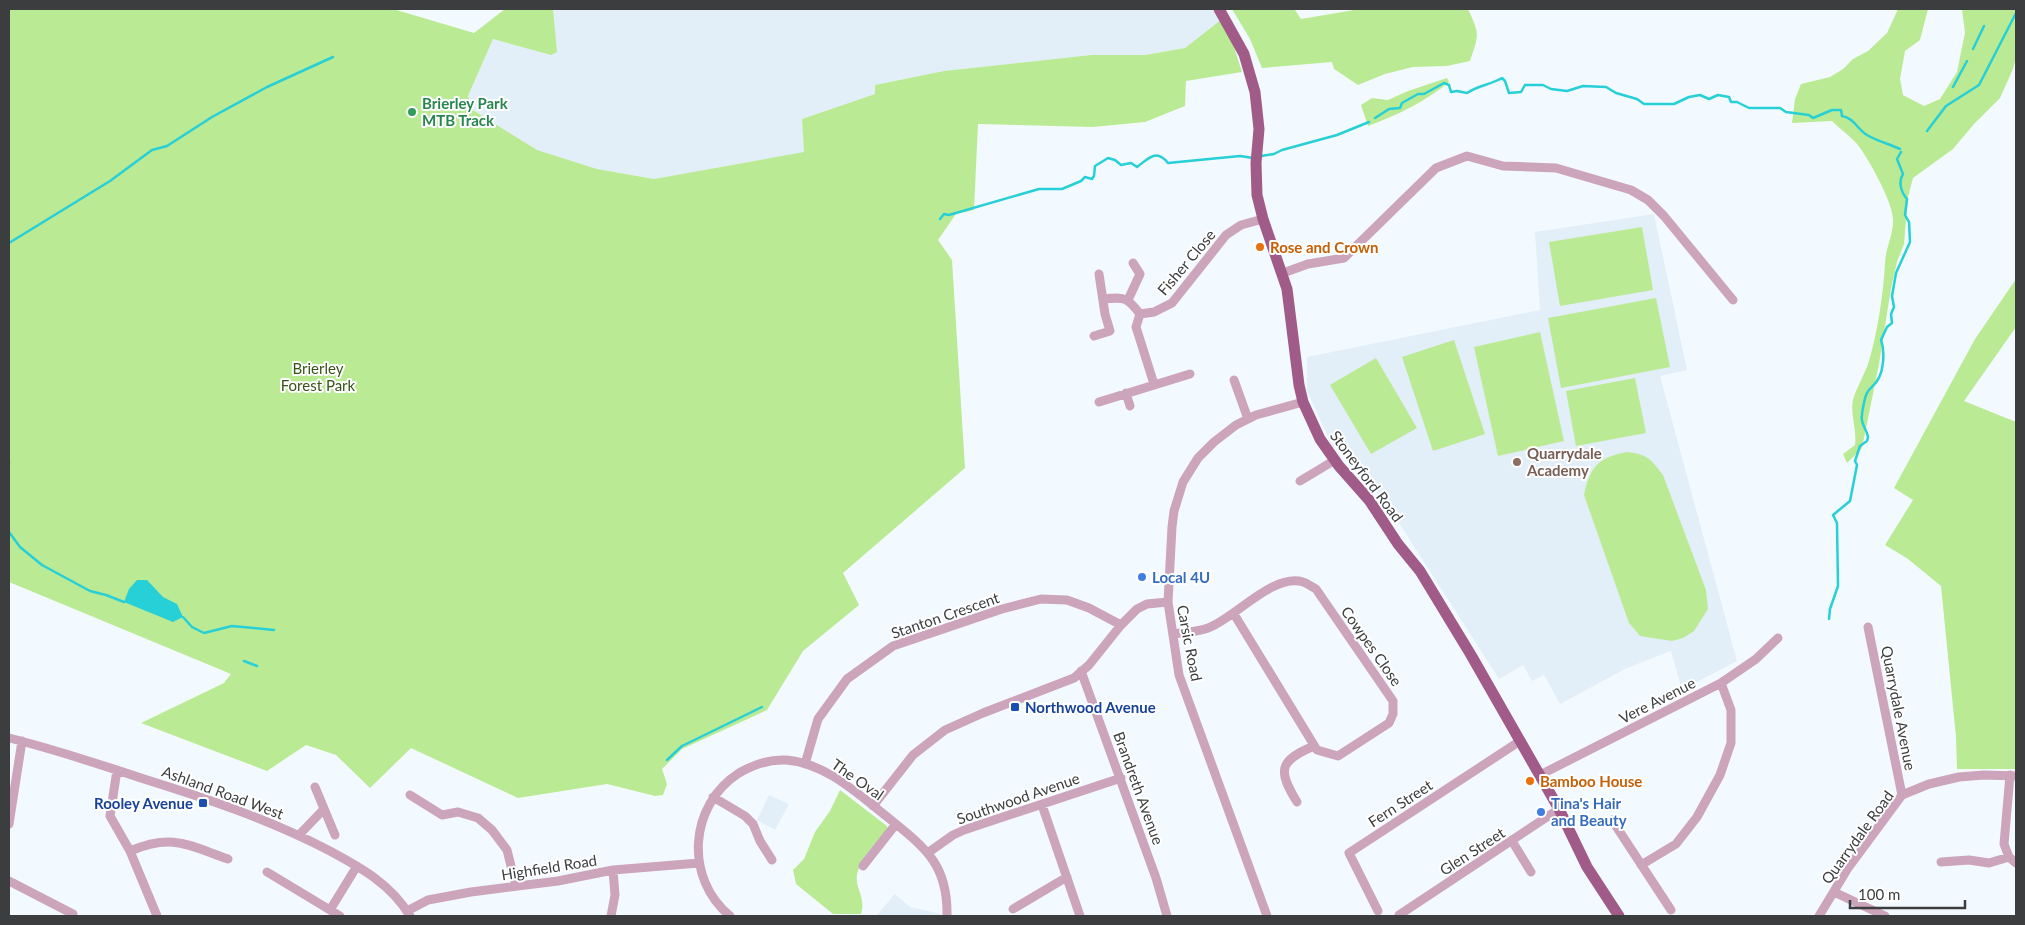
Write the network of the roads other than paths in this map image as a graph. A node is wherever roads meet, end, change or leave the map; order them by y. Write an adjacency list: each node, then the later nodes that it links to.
1 (1219, 9): 2 (main road, Stoneyford Road)
2 (1263, 219): 4 (main road, Stoneyford Road); 9 (street, Fisher Close)
3 (1134, 263): 7 (street)
4 (1283, 273): 8 (street); 16 (main road, Stoneyford Road)
5 (1099, 274): 6 (street)
6 (1104, 299): 7 (street); 10 (street)
7 (1128, 300): 9 (street)
8 (1733, 300)
9 (1140, 314): 13 (street)
10 (1094, 336)
11 (1190, 374): 13 (street)
12 (1234, 380): 18 (street)
13 (1154, 384): 14 (street)
14 (1126, 393): 15 (street); 17 (street)
15 (1098, 402)
16 (1303, 402): 18 (street, Carsic Road); 19 (main road, Stoneyford Road)
17 (1130, 406)
18 (1248, 419): 21 (street, Carsic Road)
19 (1335, 460): 20 (street); 31 (main road, Stoneyford Road)
20 (1300, 481)
21 (1168, 602): 23 (street); 25 (street, Carsic Road)
22 (1234, 614): 25 (street, Cowpes Close); 32 (street); 32 (street, Cowpes Close)
23 (1121, 625): 27 (street); 33 (street, Stanton Crescent)
24 (1868, 627): 40 (street, Quarrydale Avenue)
25 (1174, 634): 83 (street, Carsic Road)
26 (1778, 638): 28 (street, Vere Avenue)
27 (1081, 671): 37 (street, Brandreth Avenue); 44 (street)
28 (1721, 683): 35 (street, Vere Avenue); 60 (street)
29 (9, 738): 30 (street, Ashland Road West)
30 (22, 741): 34 (street, Ashland Road West); 48 (street)
31 (1520, 741): 35 (main road, Stoneyford Road); 73 (street, Fern Street)
32 (1314, 746): 42 (street)
33 (805, 764): 41 (street, The Oval); 44 (street, The Oval)
34 (117, 770): 51 (street, Ashland Road West); 53 (street)
35 (1540, 775): 46 (main road, Stoneyford Road)
36 (2013, 776): 40 (street, Quarrydale Road); 57 (street)
37 (1121, 778): 43 (street, Southwood Avenue); 82 (street, Brandreth Avenue)
38 (315, 787): 45 (street)
39 (410, 795): 68 (street)
40 (1902, 795): 69 (street, Quarrydale Road)
41 (713, 797): 56 (street); 59 (street, The Oval)
42 (1297, 802)
43 (1042, 805): 54 (street, Southwood Avenue); 66 (street)
44 (873, 806): 49 (street, The Oval)
45 (324, 809): 50 (street); 51 (street)
46 (1559, 809): 52 (street, Glen Street); 85 (main road, Stoneyford Road)
47 (1612, 820): 60 (street)
48 (9, 824)
49 (896, 824): 54 (street, The Oval); 62 (street)
50 (335, 834)
51 (299, 835): 61 (street, Ashland Road West)
52 (1512, 841): 65 (street); 84 (street, Glen Street)
53 (130, 851): 55 (street); 76 (street)
54 (929, 852): 80 (street, The Oval)
55 (228, 859)
56 (772, 860)
57 (2012, 860): 58 (street)
58 (1941, 862)
59 (699, 863): 63 (street, Highfield Road); 79 (street, The Oval)
60 (1641, 865): 72 (street)
61 (357, 866): 71 (street); 75 (street, Ashland Road West)
62 (863, 866)
63 (613, 870): 68 (street, Highfield Road); 78 (street)
64 (267, 872): 71 (street)
65 (1530, 872)
66 (1068, 877): 70 (street); 81 (street)
67 (9, 881): 74 (street)
68 (516, 886): 75 (street, Highfield Road)
69 (1834, 892): 86 (street, Quarrydale Road); 87 (street)
70 (1013, 909)
71 (330, 910): 77 (street)
72 (1671, 910)
73 (1378, 911)
74 (73, 914)
75 (408, 914)
76 (157, 916)
77 (340, 916)
78 (611, 916)
79 (730, 916)
80 (947, 916)
81 (1080, 916)
82 (1167, 916)
83 (1267, 916)
84 (1399, 916)
85 (1618, 916)
86 (1819, 916)
87 (1886, 916)

